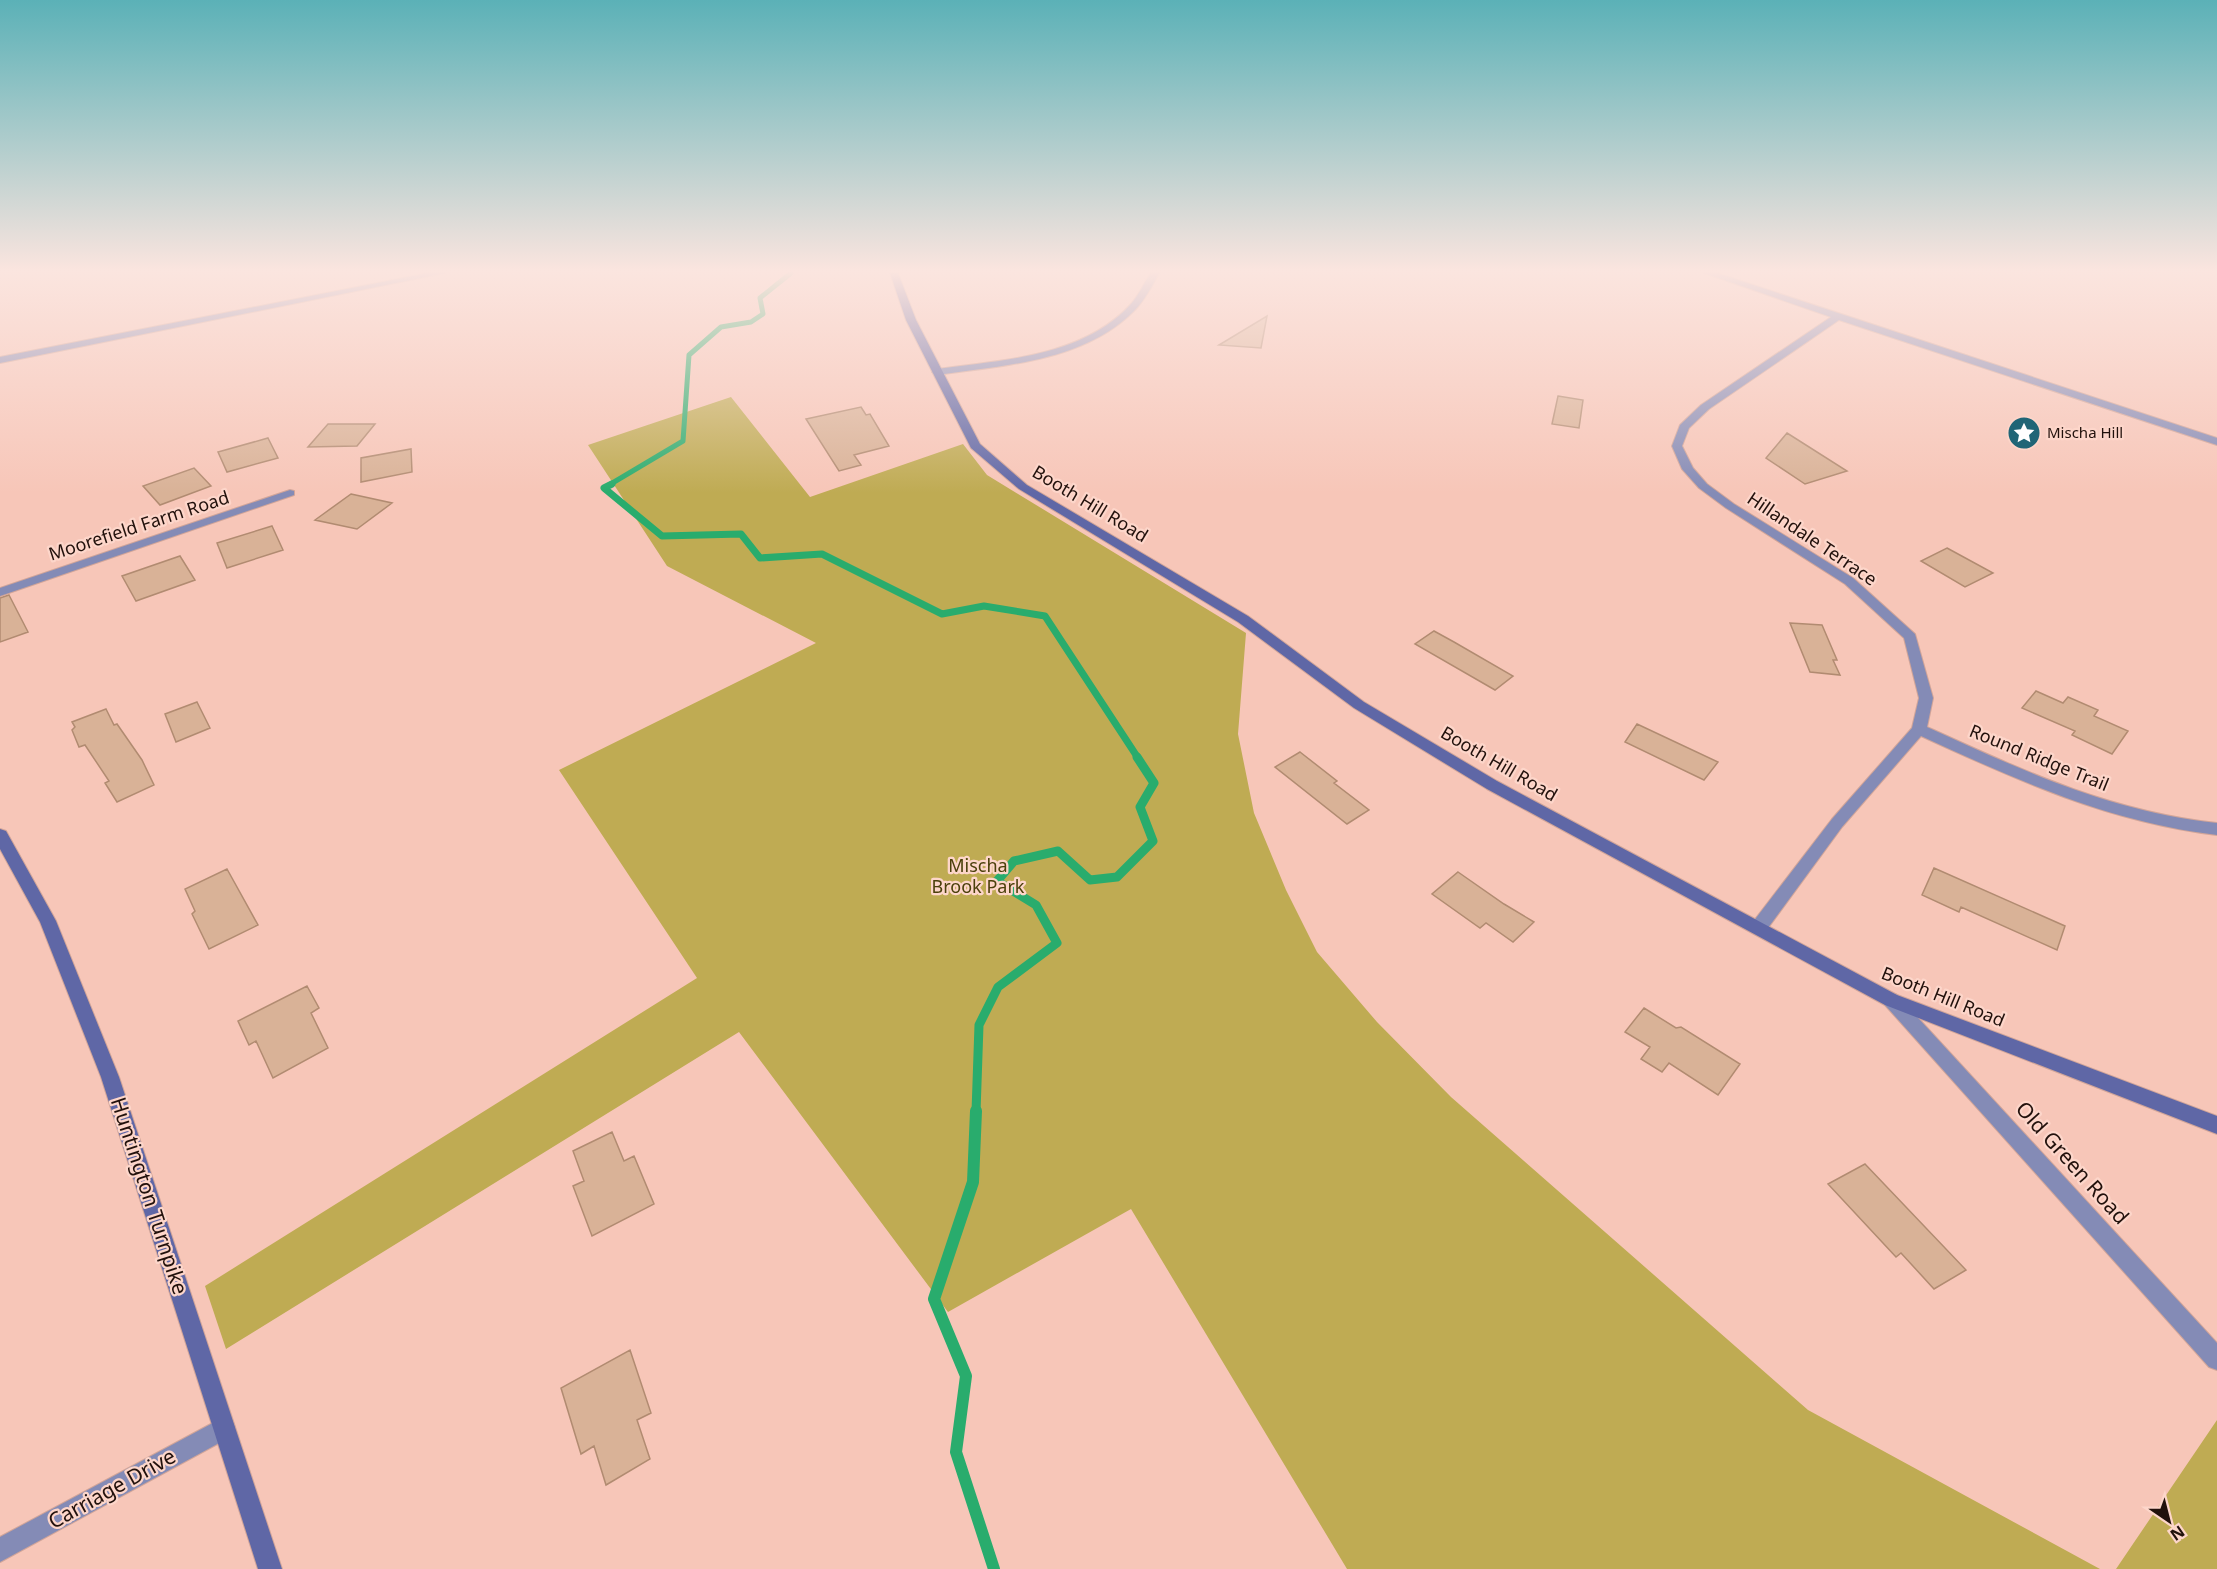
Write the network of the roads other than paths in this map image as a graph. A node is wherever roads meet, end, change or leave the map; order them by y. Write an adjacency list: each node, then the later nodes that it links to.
1 (70, 346): 6 (street)
2 (924, 346): 7 (street, Booth Hill Road)
3 (1066, 346): 7 (street)
4 (1794, 346): 11 (street, Hillandale Terrace)
5 (1929, 346): 8 (street)
6 (0, 360)
7 (937, 372): 14 (street, Booth Hill Road)
8 (2217, 442)
9 (290, 493): 10 (street, Moorefield Farm Road)
10 (0, 592)
11 (1918, 729): 12 (street, Round Ridge Trail); 14 (street, Hillandale Terrace)
12 (2217, 829)
13 (0, 835): 18 (street, Huntington Turnpike)
14 (1759, 927): 15 (street, Booth Hill Road)
15 (1891, 1000): 16 (street, Booth Hill Road); 17 (street, Old Green Road)
16 (2217, 1125)
17 (2217, 1359)
18 (224, 1428): 19 (street, Carriage Drive); 20 (street, Huntington Turnpike)
19 (0, 1550)
20 (270, 1569)

